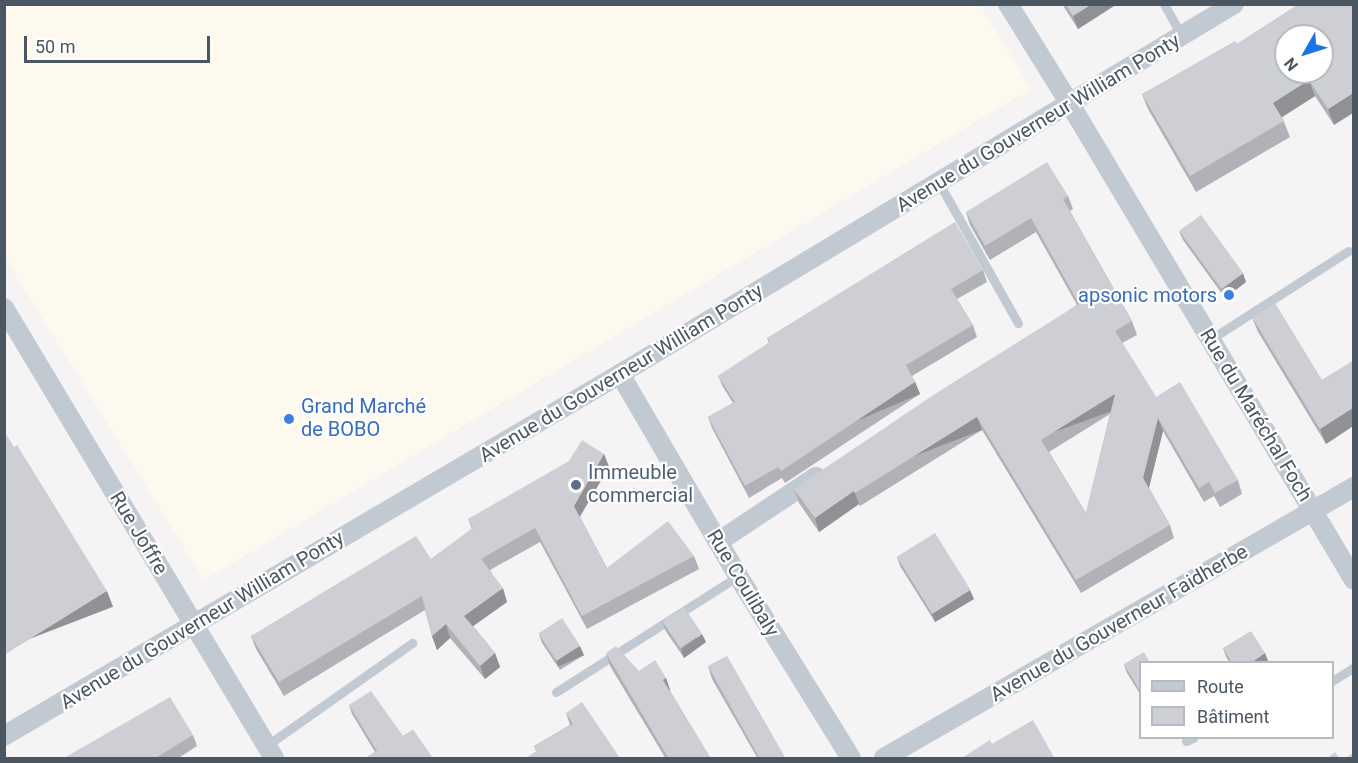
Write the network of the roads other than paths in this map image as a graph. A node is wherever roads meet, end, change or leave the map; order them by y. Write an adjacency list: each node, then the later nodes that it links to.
1 (1008, 4): 5 (street, Rue du Maréchal Foch)
2 (1164, 4): 4 (lane)
3 (1234, 4): 4 (street, Avenue du Gouverneur William Ponty)
4 (1182, 36): 5 (street, Avenue du Gouverneur William Ponty)
5 (1070, 104): 6 (street, Avenue du Gouverneur William Ponty); 10 (street, Rue du Maréchal Foch)
6 (939, 183): 9 (lane); 11 (street, Avenue du Gouverneur William Ponty)
7 (1348, 251): 10 (lane)
8 (4, 308): 18 (street, Rue Joffre)
9 (1018, 323)
10 (1211, 339): 14 (street, Rue du Maréchal Foch)
11 (620, 374): 15 (street, Rue Coulibaly); 18 (street, Avenue du Gouverneur William Ponty)
12 (835, 464): 15 (street)
13 (1353, 487): 14 (street, Avenue du Gouverneur Faidherbe)
14 (1314, 511): 17 (street, Rue du Maréchal Foch); 26 (street, Avenue du Gouverneur Faidherbe)
15 (718, 542): 16 (street, Rue Coulibaly)
16 (738, 576): 22 (lane); 25 (street, Rue Coulibaly)
17 (1353, 580)
18 (193, 624): 23 (street, Avenue du Gouverneur William Ponty); 24 (street, Rue Joffre)
19 (411, 643): 24 (lane)
20 (1353, 667): 21 (lane)
21 (1334, 680)
22 (556, 692)
23 (4, 736)
24 (270, 752)
25 (851, 759)
26 (884, 759)

